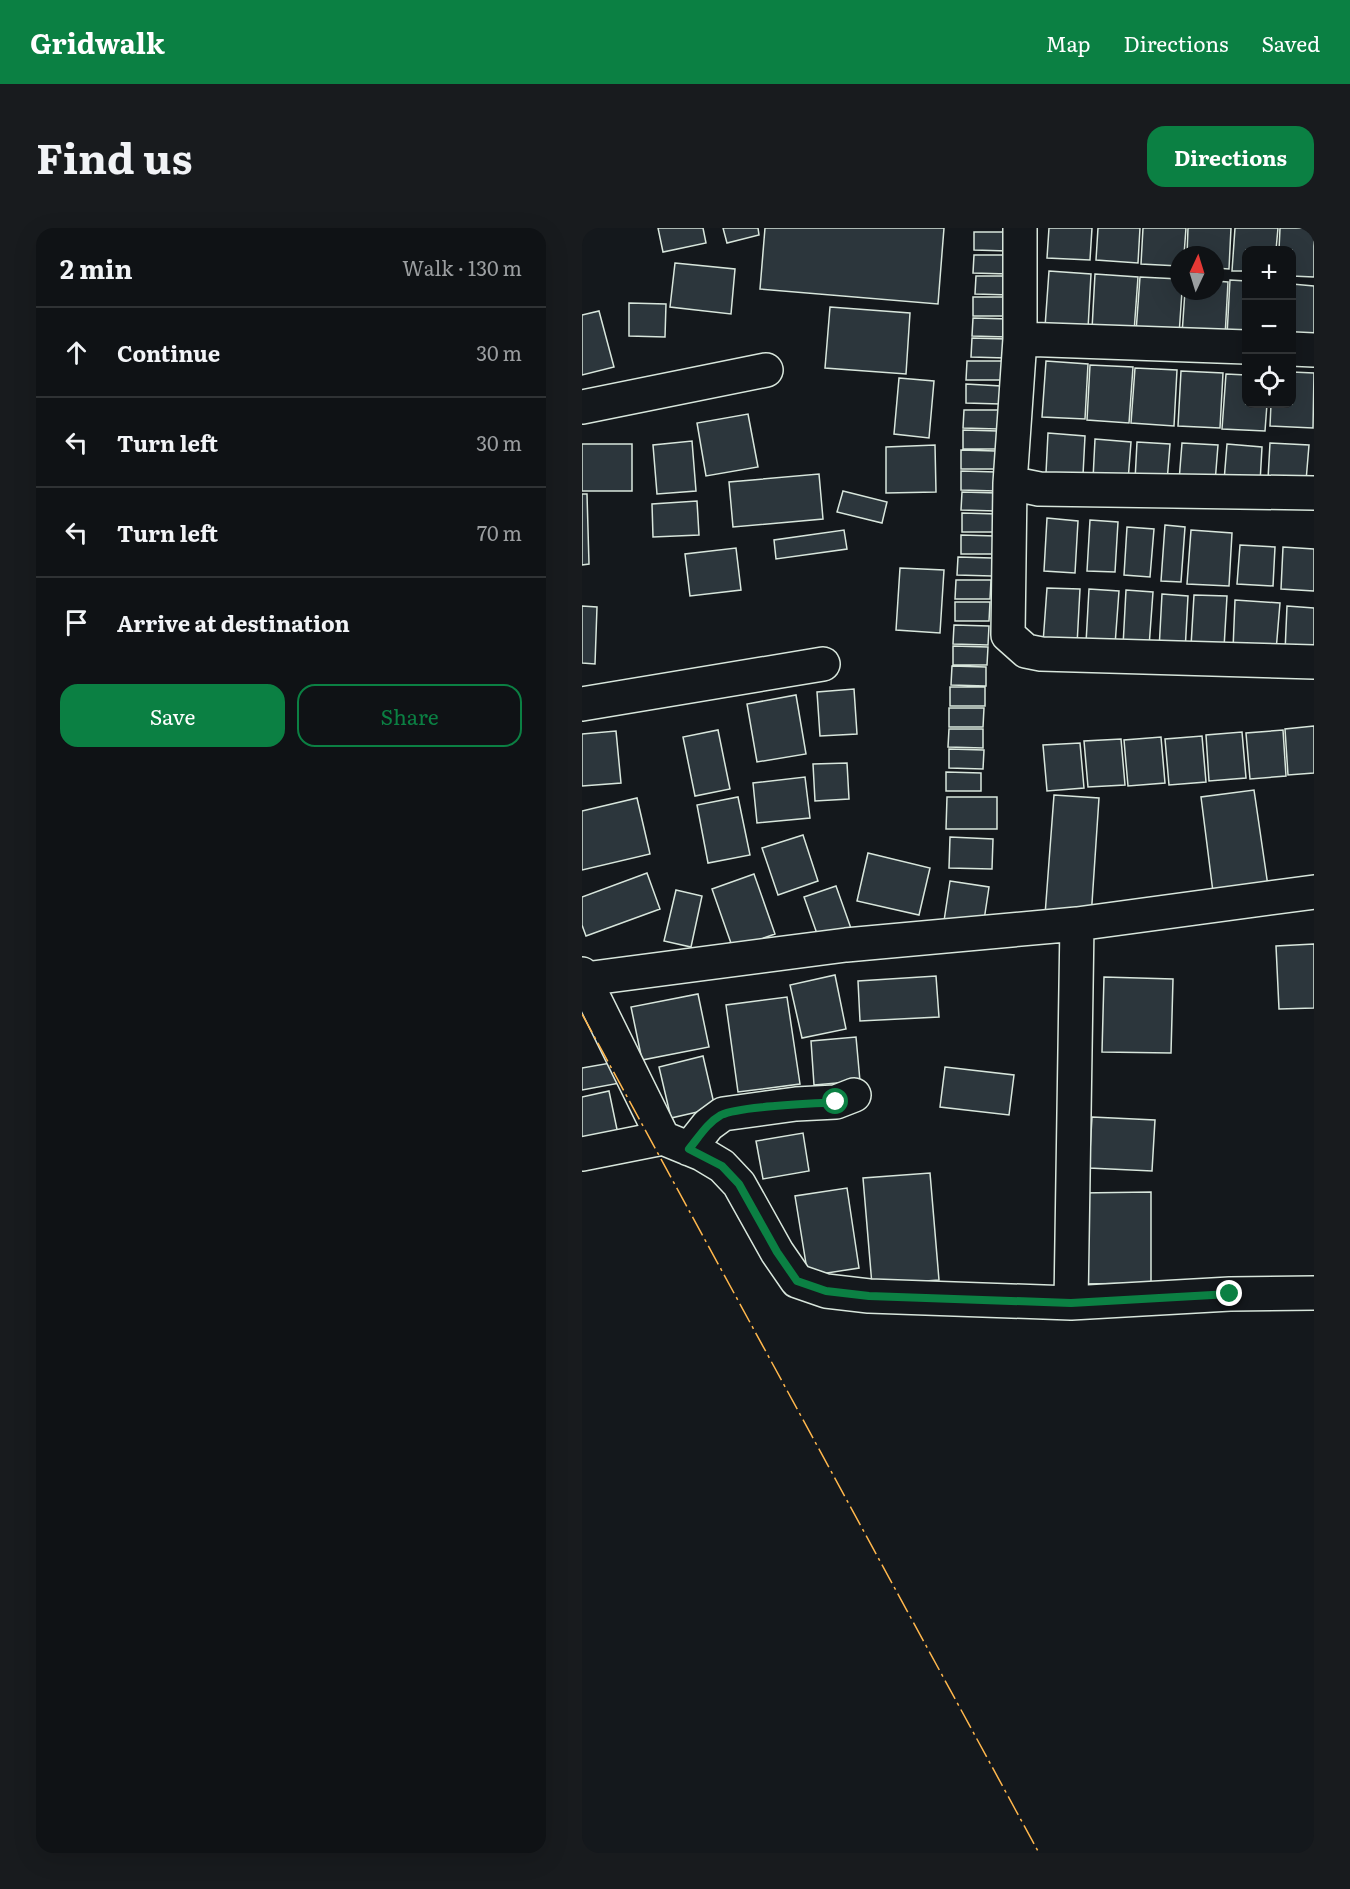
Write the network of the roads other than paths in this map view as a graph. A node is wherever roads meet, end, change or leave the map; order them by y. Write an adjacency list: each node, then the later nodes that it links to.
1 (1020, 228): 2 (street)
2 (1020, 339): 3 (street); 8 (street)
3 (1242, 347)
4 (1296, 349): 5 (street)
5 (1314, 350)
6 (766, 370): 7 (street)
7 (582, 407)
8 (1010, 483): 9 (street); 10 (street)
9 (1314, 493)
10 (1314, 662)
11 (823, 664): 12 (street)
12 (582, 704)
13 (1314, 892): 14 (street)
14 (1077, 924): 15 (street); 20 (street)
15 (583, 976): 17 (street)
16 (855, 1095): 17 (street)
17 (676, 1143): 18 (street); 20 (street)
18 (582, 1154)
19 (1314, 1293): 20 (street)
20 (1071, 1303)

